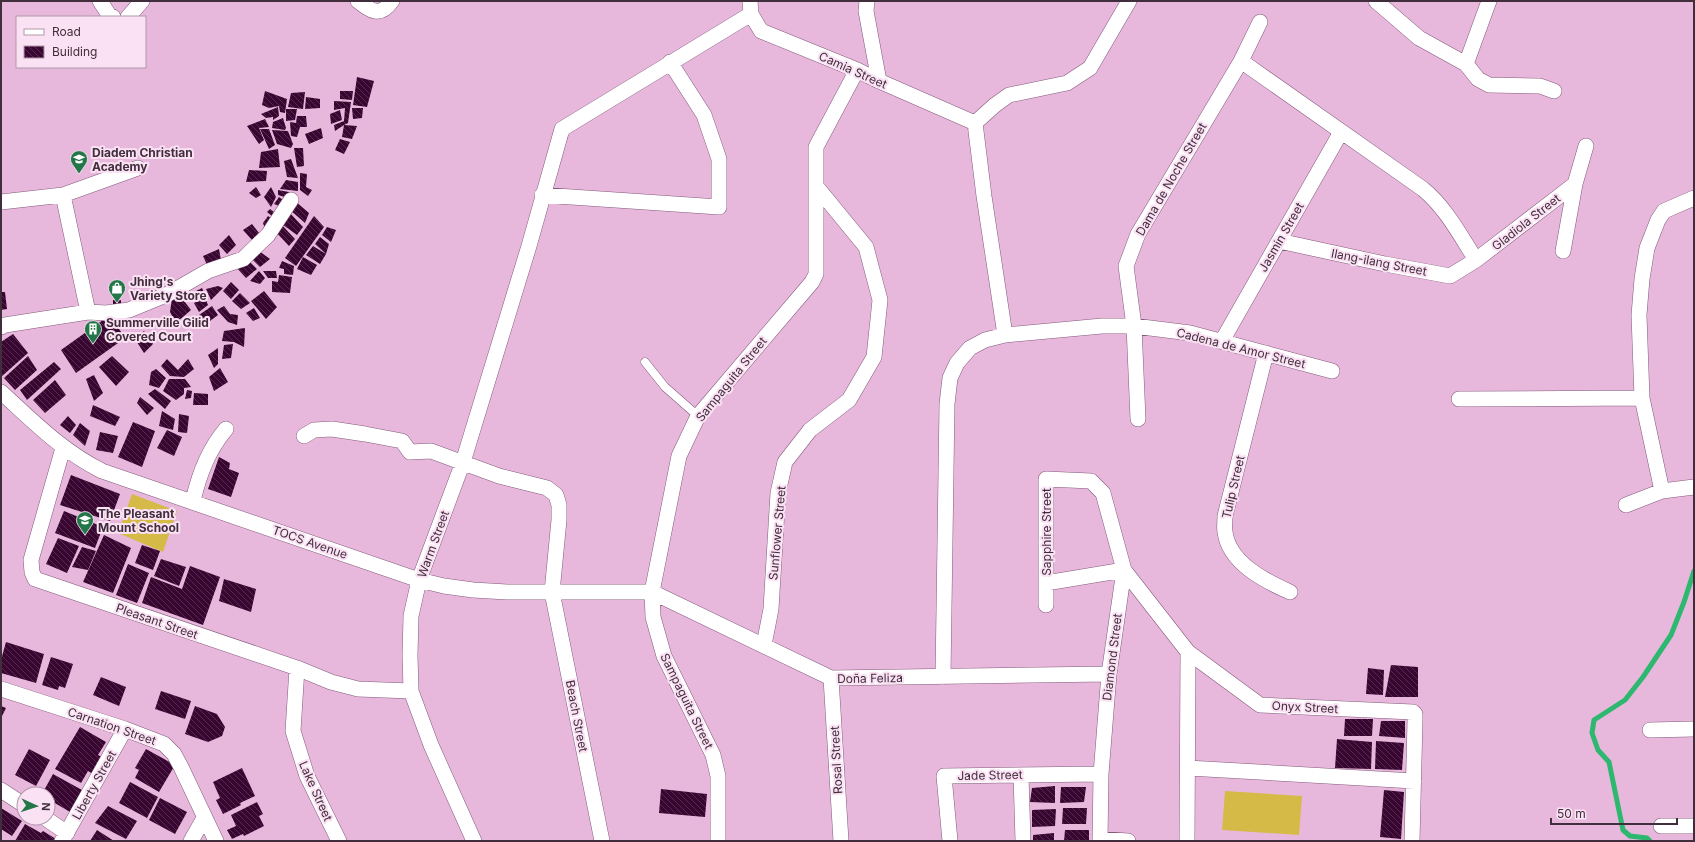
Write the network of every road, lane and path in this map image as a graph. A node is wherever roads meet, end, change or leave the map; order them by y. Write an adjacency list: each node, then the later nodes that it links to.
1 (100, 1): 10 (street)
2 (142, 1): 11 (street)
3 (358, 1): 4 (street)
4 (392, 1)
5 (866, 1): 17 (street)
6 (1129, 1): 19 (street)
7 (1376, 1): 15 (street)
8 (1489, 1): 15 (street)
9 (750, 7): 14 (street, Warm Street); 16 (street, Camia Street)
10 (111, 16)
11 (129, 16)
12 (1260, 22): 13 (street, Dama de Noche Street)
13 (1241, 61): 20 (street); 34 (street, Dama de Noche Street)
14 (670, 62): 26 (street, Warm Street); 26 (street)
15 (1466, 64): 18 (street)
16 (857, 70): 17 (street, Camia Street); 24 (street, Sampaguita Street)
17 (879, 81): 19 (street, Camia Street)
18 (1554, 91)
19 (975, 123): 36 (street)
20 (1341, 132): 30 (street, Jasmin Street); 32 (street)
21 (1586, 146): 23 (street, Gladiola Street)
22 (138, 168): 25 (street)
23 (1575, 184): 31 (street, Gladiola Street); 32 (street, Gladiola Street)
24 (816, 186): 44 (street, Sampaguita Street); 62 (street, Sunflower Street)
25 (63, 195): 29 (street); 33 (street)
26 (542, 195): 49 (street, Warm Street)
27 (1694, 198): 42 (street)
28 (291, 200): 33 (street)
29 (1, 202)
30 (1279, 241): 32 (street, Ilang-ilang Street); 37 (street, Jasmin Street)
31 (1563, 250)
32 (1476, 260)
33 (88, 312): 35 (street)
34 (1134, 326): 36 (street, Cadena de Amor Street); 37 (street, Cadena de Amor Street); 45 (street, Dama de Noche Street)
35 (1, 328)
36 (1005, 335): 66 (street, Cadena de Amor Street)
37 (1222, 341): 38 (street, Cadena de Amor Street)
38 (1266, 353): 40 (street, Cadena de Amor Street); 60 (street, Tulip Street)
39 (645, 362): 44 (lane)
40 (1332, 371)
41 (1, 392): 48 (street, TOCS Avenue)
42 (1642, 398): 43 (street); 52 (street)
43 (1459, 399)
44 (698, 416): 59 (street, Sampaguita Street)
45 (1138, 419)
46 (226, 429): 53 (street)
47 (304, 436): 49 (street, Beach Street)
48 (64, 448): 53 (street, TOCS Avenue); 64 (street, Pleasant Street)
49 (463, 462): 56 (street, Warm Street); 58 (street, Beach Street)
50 (1091, 481): 55 (street, Diamond Street); 57 (street, Sapphire Street)
51 (1694, 488): 52 (street)
52 (1662, 491): 54 (street)
53 (193, 501): 56 (street, TOCS Avenue)
54 (1626, 505)
55 (1124, 570): 57 (street); 63 (street, Onyx Street); 65 (street, Diamond Street)
56 (419, 580): 58 (street, TOCS Avenue); 69 (street, Warm Street)
57 (1046, 583): 61 (street, Sapphire Street)
58 (552, 592): 59 (street, TOCS Avenue); 89 (street, Beach Street)
59 (652, 592): 62 (street, Doña Feliza); 90 (street, Sampaguita Street)
60 (1290, 592)
61 (1046, 605)
62 (764, 646): 67 (street, Doña Feliza)
63 (1188, 652): 73 (street); 76 (street, Onyx Street)
64 (297, 668): 69 (street, Pleasant Street); 87 (street, Lake Street)
65 (1109, 674): 66 (street, Doña Feliza); 74 (street, Diamond Street)
66 (943, 677): 67 (street, Doña Feliza)
67 (831, 678): 91 (street, Rosal Street)
68 (1, 689): 70 (street, Carnation Street)
69 (411, 691): 88 (street, Warm Street)
70 (125, 729): 79 (street, Carnation Street); 83 (street, Liberty Street)
71 (1694, 729): 72 (street)
72 (1650, 730)
73 (1188, 768): 76 (street); 95 (street)
74 (1101, 774): 75 (street, Jade Street); 84 (street, Diamond Street)
75 (1021, 775): 92 (street, Jade Street); 93 (street)
76 (1414, 781): 96 (street, Onyx Street)
77 (1, 790): 78 (street)
78 (16, 799)
79 (204, 818): 85 (street); 86 (street, Carnation Street)
80 (53, 826): 83 (street)
81 (1661, 826): 82 (street)
82 (1694, 826)
83 (65, 837)
84 (1100, 840): 94 (street)
85 (191, 841)
86 (216, 841)
87 (339, 841)
88 (474, 841)
89 (602, 841)
90 (718, 841)
91 (841, 841)
92 (950, 841)
93 (1023, 841)
94 (1128, 841)
95 (1187, 841)
96 (1412, 841)

